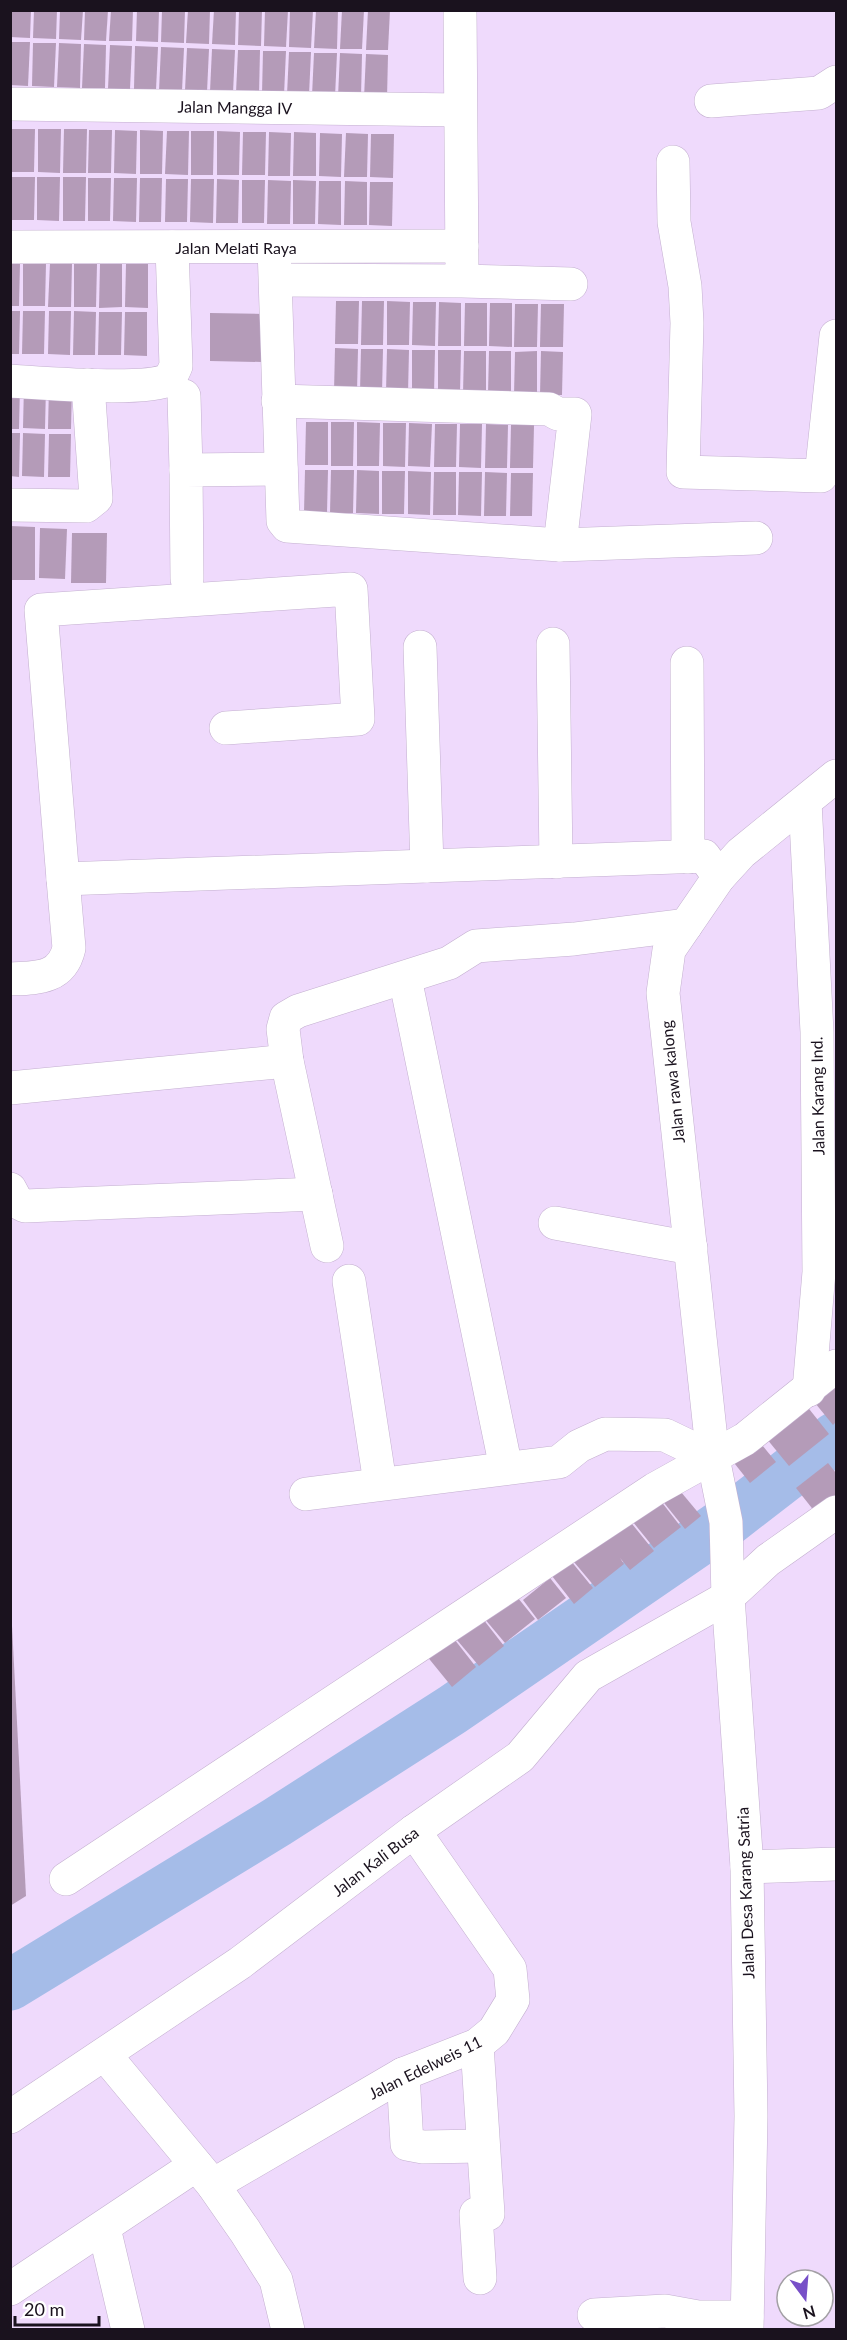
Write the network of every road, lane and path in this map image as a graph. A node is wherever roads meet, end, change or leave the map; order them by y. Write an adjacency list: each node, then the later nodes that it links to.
1 (460, 10): 5 (street)
2 (837, 82): 3 (street)
3 (711, 101)
4 (10, 104): 5 (street, Jalan Mangga IV)
5 (460, 111): 7 (street)
6 (673, 162): 14 (street)
7 (462, 246): 10 (street, Jalan Melati Raya); 12 (street)
8 (10, 247): 9 (street, Jalan Melati Raya)
9 (171, 247): 10 (street, Jalan Melati Raya); 16 (street)
10 (274, 247): 11 (street)
11 (276, 280): 12 (street); 18 (street)
12 (462, 280): 13 (street)
13 (571, 284)
14 (837, 336)
15 (10, 381): 16 (street)
16 (88, 385): 21 (street)
17 (184, 396): 20 (street)
18 (278, 401): 19 (street); 23 (street)
19 (281, 469): 20 (street); 23 (street)
20 (186, 470): 24 (street)
21 (10, 505)
22 (756, 538): 23 (street)
23 (560, 545)
24 (187, 579)
25 (553, 644): 32 (street)
26 (420, 647): 33 (street)
27 (687, 663): 31 (street)
28 (226, 728): 35 (street)
29 (837, 776): 30 (street, Jalan rawa kalong)
30 (805, 802): 34 (street, Jalan rawa kalong); 36 (street, Jalan Karang Ind.)
31 (688, 857): 32 (street); 34 (street)
32 (556, 862): 33 (street)
33 (427, 866): 35 (street)
34 (718, 876): 37 (street, Jalan rawa kalong)
35 (63, 879): 39 (street)
36 (824, 923): 40 (street, Jalan Karang Ind.)
37 (686, 925): 38 (street); 47 (street, Jalan rawa kalong)
38 (405, 978): 41 (street); 52 (street)
39 (10, 979)
40 (827, 1030): 50 (street, Jalan Karang Ind.)
41 (287, 1061): 42 (street); 44 (street)
42 (10, 1088)
43 (10, 1189): 44 (street)
44 (316, 1194): 46 (street)
45 (555, 1222): 47 (street)
46 (327, 1246)
47 (691, 1248): 51 (street, Jalan rawa kalong)
48 (349, 1281): 53 (street)
49 (837, 1366): 50 (street)
50 (809, 1390): 51 (street)
51 (713, 1458): 52 (street); 56 (street, Jalan Desa Karang Satria); 60 (street)
52 (506, 1468): 53 (street)
53 (380, 1483): 54 (street)
54 (306, 1494)
55 (837, 1512): 56 (street, Jalan Kali Busa)
56 (729, 1583): 57 (street, Jalan Kali Busa); 59 (street, Jalan Desa Karang Satria)
57 (414, 1831): 61 (street, Jalan Edelweis 11); 62 (street, Jalan Kali Busa)
58 (837, 1864): 59 (street)
59 (747, 1867): 71 (street, Jalan Desa Karang Satria)
60 (66, 1879)
61 (477, 2045): 63 (street, Jalan Edelweis 11); 65 (street)
62 (105, 2055): 64 (street, Jalan Kali Busa); 66 (street)
63 (404, 2074): 65 (street); 66 (street, Jalan Edelweis 11)
64 (10, 2117)
65 (482, 2146): 68 (street)
66 (205, 2175): 67 (street, Jalan Edelweis 11); 73 (street)
67 (104, 2228): 69 (street, Jalan Edelweis 11); 72 (street)
68 (480, 2278)
69 (10, 2289)
70 (594, 2315): 71 (street)
71 (747, 2323)
72 (128, 2330)
73 (288, 2330)

